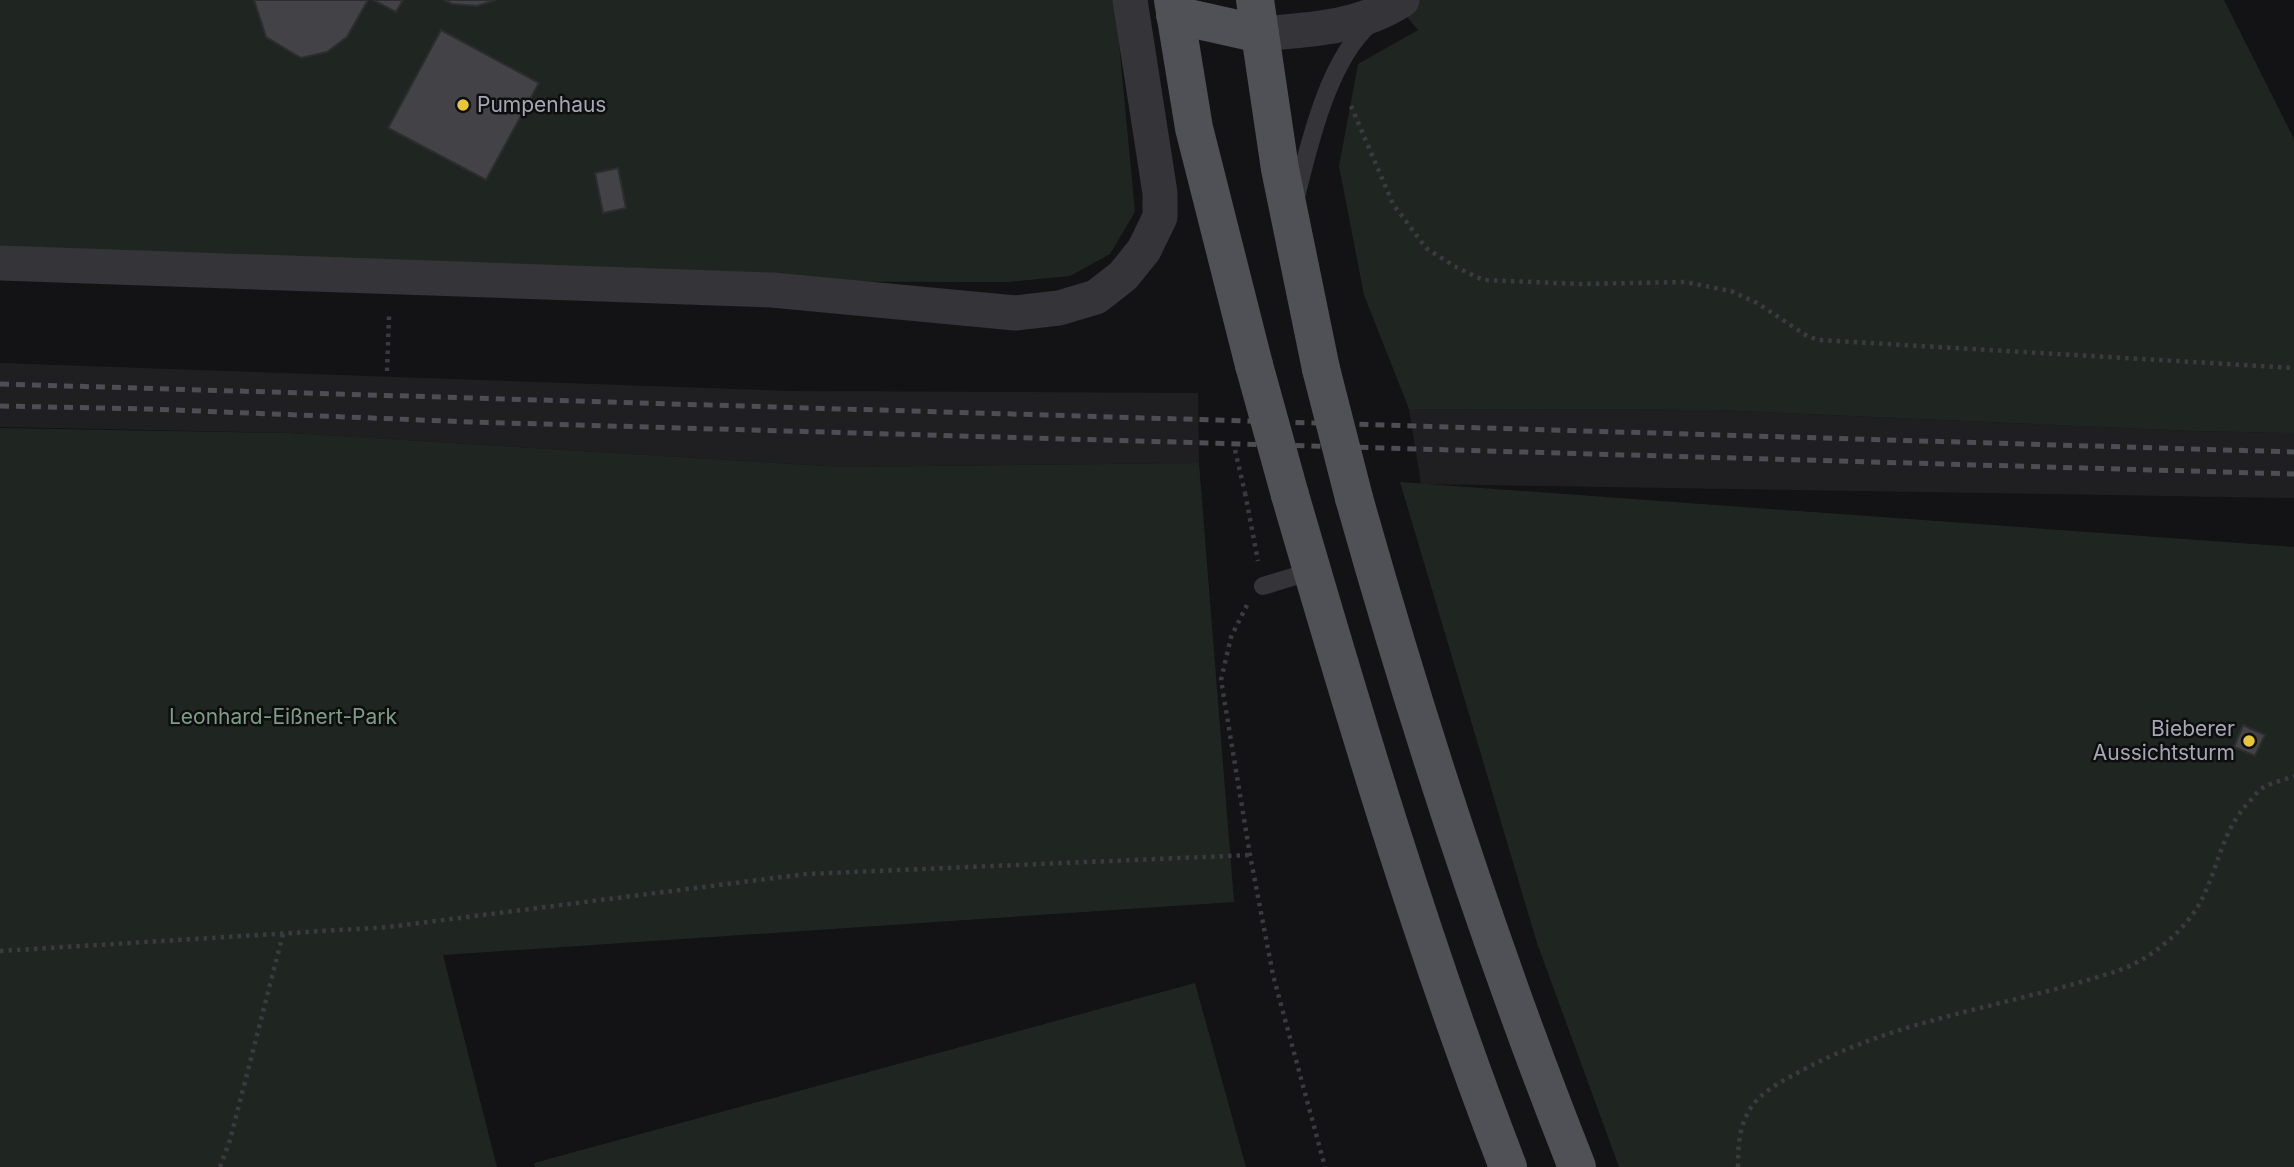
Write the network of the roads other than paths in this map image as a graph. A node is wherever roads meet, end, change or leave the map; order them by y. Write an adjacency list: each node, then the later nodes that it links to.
1 (1130, 0): 6 (street)
2 (1396, 4): 4 (street); 5 (lane)
3 (1186, 5): 4 (main road); 7 (main road, bridge)
4 (1257, 17): 5 (main road)
5 (1291, 221): 10 (main road, bridge)
6 (0, 263)
7 (1312, 571): 8 (lane); 9 (main road)
8 (1263, 586)
9 (1508, 1167)
10 (1577, 1167)

